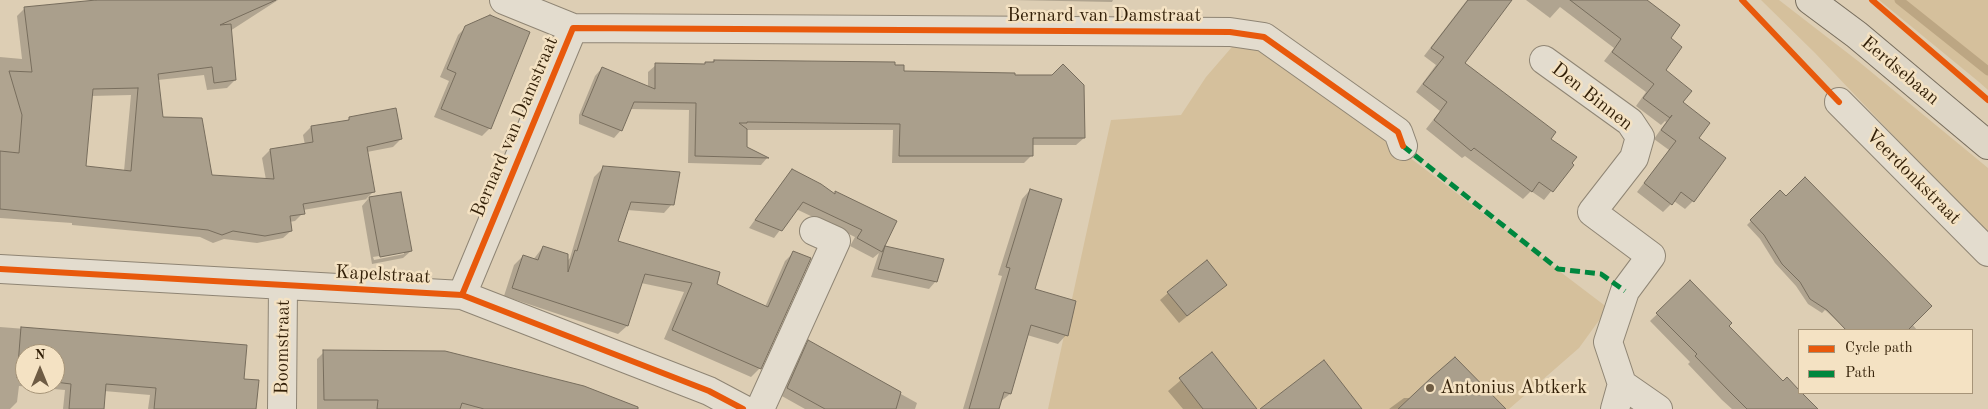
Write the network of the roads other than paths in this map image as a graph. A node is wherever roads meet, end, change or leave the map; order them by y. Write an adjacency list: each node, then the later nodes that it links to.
1 (504, 0): 3 (street)
2 (1810, 0): 6 (main road, Eerdsebaan)
3 (573, 28): 7 (street, Bernard van Damstraat); 12 (street, Bernard van Damstraat)
4 (1544, 60): 13 (street, Den Binnen)
5 (1839, 102): 9 (street, Veerdonkstraat)
6 (1988, 145)
7 (1404, 146)
8 (814, 231): 16 (street)
9 (1988, 252)
10 (0, 269): 11 (street, Kapelstraat)
11 (283, 285): 12 (street, Kapelstraat); 14 (street, Boomstraat)
12 (462, 295): 15 (street, Kapelstraat)
13 (1619, 396): 17 (street)
14 (282, 409)
15 (743, 409)
16 (760, 409)
17 (1658, 409)

